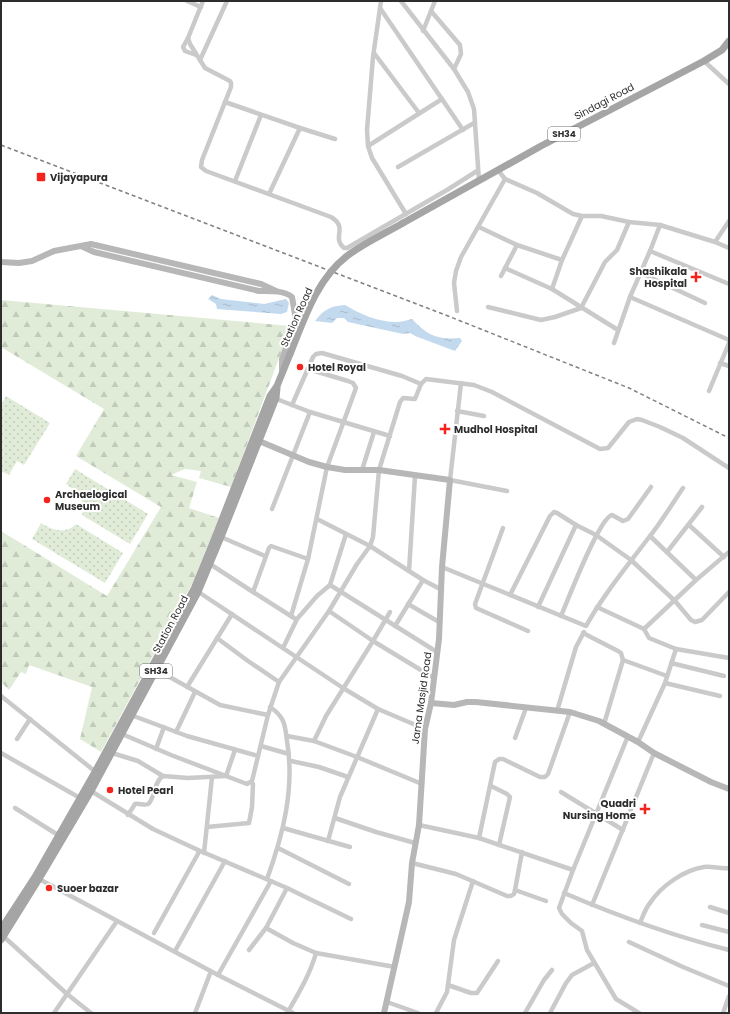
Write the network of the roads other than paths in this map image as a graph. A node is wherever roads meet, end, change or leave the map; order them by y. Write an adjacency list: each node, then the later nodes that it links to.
1 (187, 1): 8 (street)
2 (203, 1): 8 (street)
3 (227, 1): 15 (street)
4 (381, 1): 9 (street)
5 (400, 1): 7 (street)
6 (435, 1): 10 (street)
7 (405, 3): 11 (street)
8 (201, 7): 12 (street)
9 (380, 8): 14 (street); 21 (street)
10 (431, 11): 11 (street); 19 (street)
11 (422, 31): 19 (street)
12 (188, 38): 16 (street); 16 (street)
13 (729, 41): 18 (main road, Sindagi Road / SH34)
14 (374, 52): 23 (street); 29 (street)
15 (203, 53): 16 (street); 17 (street)
16 (196, 55): 17 (street)
17 (200, 60): 22 (street)
18 (704, 61): 20 (street); 31 (main road, Sindagi Road / SH34)
19 (454, 69): 25 (street)
20 (729, 84)
21 (442, 99): 23 (street); 27 (street)
22 (225, 102): 24 (street); 34 (street)
23 (419, 113): 29 (street)
24 (261, 115): 26 (street); 34 (street)
25 (474, 123): 27 (street); 32 (street)
26 (300, 128): 28 (street); 36 (street)
27 (463, 130): 30 (street)
28 (336, 139)
29 (368, 146): 37 (street)
30 (398, 167)
31 (498, 170): 33 (street); 35 (main road, Sindagi Road / SH34)
32 (477, 171): 35 (street); 37 (street)
33 (505, 179): 38 (street); 43 (street)
34 (235, 181): 36 (street)
35 (478, 182): 41 (main road, Sindagi Road / SH34)
36 (269, 194): 37 (street)
37 (406, 214)
38 (582, 216): 40 (street); 48 (street)
39 (729, 220): 44 (street)
40 (629, 222): 42 (street); 58 (street)
41 (403, 224): 67 (main road, Station Road / SH34, bridge)
42 (660, 225): 44 (street); 47 (street)
43 (479, 227): 45 (street); 59 (street)
44 (715, 242): 46 (street)
45 (517, 245): 48 (street); 50 (street)
46 (729, 248)
47 (650, 251): 51 (street); 53 (street)
48 (562, 260): 54 (street)
49 (1, 262): 67 (street)
50 (505, 268): 52 (street); 54 (street)
51 (641, 273): 55 (street); 56 (street)
52 (501, 276)
53 (729, 284)
54 (552, 289): 58 (street)
55 (630, 296): 60 (street); 61 (street)
56 (705, 303)
57 (488, 307): 58 (street)
58 (581, 308): 60 (street)
59 (457, 311)
60 (618, 330): 62 (street)
61 (729, 340)
62 (614, 343)
63 (729, 343): 64 (street)
64 (720, 363): 65 (street); 70 (street)
65 (729, 366)
66 (308, 369): 69 (street); 72 (street); 76 (street)
67 (281, 376): 71 (main road, Station Road / SH34)
68 (460, 383): 69 (street); 73 (street, Jama Masjid Road); 82 (street)
69 (421, 384): 78 (street)
70 (708, 391)
71 (273, 397): 72 (street); 79 (main road, Station Road / SH34); 115 (main road, Station Road / SH34)
72 (292, 405): 74 (street)
73 (457, 411): 75 (street); 86 (street, Jama Masjid Road)
74 (310, 412): 76 (street); 80 (street)
75 (484, 416)
76 (344, 423): 77 (street); 81 (street)
77 (374, 432): 78 (street); 83 (street)
78 (390, 436): 84 (street)
79 (258, 441): 80 (street); 99 (main road, Station Road / SH34)
80 (293, 455): 81 (street); 91 (street)
81 (327, 467): 83 (street); 92 (street)
82 (729, 468)
83 (362, 470): 84 (street)
84 (379, 470): 85 (street); 100 (street)
85 (415, 476): 86 (street); 109 (street)
86 (450, 480): 89 (street); 108 (street, Jama Masjid Road)
87 (651, 487): 97 (street)
88 (683, 488): 98 (street)
89 (507, 492)
90 (702, 507): 94 (street)
91 (272, 509)
92 (317, 519): 96 (street); 105 (street)
93 (576, 525): 97 (street); 119 (street); 122 (street)
94 (689, 525): 101 (street); 104 (street)
95 (503, 528): 112 (street)
96 (348, 535): 100 (street); 113 (street)
97 (596, 535): 106 (street); 128 (street)
98 (650, 536): 101 (street); 106 (street)
99 (221, 537): 103 (street); 107 (main road, Station Road / SH34)
100 (370, 546): 109 (street); 117 (street)
101 (667, 552): 111 (street)
102 (729, 552): 104 (street)
103 (266, 556): 105 (street); 116 (street)
104 (724, 557): 111 (street)
105 (308, 559): 127 (street)
106 (631, 560): 120 (street); 123 (street)
107 (210, 564): 115 (main road, Station Road / SH34); 116 (street)
108 (442, 567): 112 (street); 114 (street, Jama Masjid Road)
109 (409, 571): 110 (street)
110 (423, 580): 114 (street); 121 (street)
111 (696, 580): 120 (street)
112 (482, 583): 119 (street); 135 (street)
113 (330, 586): 117 (street); 129 (street)
114 (442, 590): 131 (street, Jama Masjid Road)
115 (196, 591): 126 (street); 146 (main road, Station Road / SH34); 187 (main road, Station Road / SH34)
116 (253, 592): 127 (street)
117 (341, 592): 124 (street); 130 (street)
118 (729, 592): 120 (street)
119 (510, 595): 122 (street)
120 (674, 601): 134 (street)
121 (408, 604): 131 (street); 132 (street)
122 (538, 606): 128 (street)
123 (597, 607): 133 (street); 134 (street)
124 (329, 611): 138 (street); 142 (street)
125 (390, 612): 130 (street)
126 (232, 614): 137 (street); 139 (street)
127 (292, 616): 129 (street)
128 (561, 616): 133 (street)
129 (297, 619): 139 (street)
130 (385, 620): 132 (street); 138 (street)
131 (439, 622): 141 (street, Jama Masjid Road)
132 (395, 626): 141 (street)
133 (586, 626): 136 (street)
134 (644, 629): 140 (street)
135 (528, 631)
136 (584, 633): 144 (street); 161 (street)
137 (217, 638): 150 (street); 152 (street)
138 (373, 641): 149 (street); 153 (street)
139 (283, 648): 142 (street)
140 (676, 649): 143 (street); 145 (street)
141 (437, 652): 149 (street, Jama Masjid Road)
142 (298, 658): 150 (street); 153 (street)
143 (729, 658)
144 (623, 660): 147 (street); 166 (street)
145 (672, 663): 147 (street); 148 (street)
146 (157, 670): 152 (street); 163 (main road, Station Road / SH34)
147 (667, 676): 151 (street)
148 (724, 676)
149 (434, 678): 157 (street, Jama Masjid Road)
150 (280, 682): 158 (street)
151 (665, 683): 156 (street); 176 (street)
152 (187, 687): 154 (street)
153 (343, 688): 160 (street); 175 (street)
154 (195, 692): 164 (street); 169 (street)
155 (1, 696): 165 (street)
156 (720, 696)
157 (431, 703): 159 (street); 168 (street, Jama Masjid Road)
158 (270, 707): 164 (street); 171 (street)
159 (526, 708): 161 (street); 173 (street)
160 (378, 709): 168 (street); 185 (street)
161 (557, 711): 162 (street)
162 (570, 712): 166 (street); 194 (street)
163 (131, 715): 167 (street); 170 (main road, Station Road / SH34)
164 (268, 715): 177 (street)
165 (30, 719): 174 (street); 187 (street)
166 (604, 724): 172 (street)
167 (164, 727): 169 (street); 178 (street)
168 (425, 729): 193 (street, Jama Masjid Road)
169 (176, 732): 179 (street)
170 (122, 734): 178 (street); 181 (main road, Station Road / SH34)
171 (287, 736): 175 (street); 183 (street)
172 (628, 736): 176 (street); 200 (street)
173 (515, 738)
174 (17, 739)
175 (314, 741): 185 (street)
176 (638, 742): 182 (street)
177 (261, 746): 183 (street); 184 (street)
178 (156, 749): 189 (street)
179 (235, 750): 184 (street); 189 (street)
180 (1, 753): 198 (street)
181 (112, 753): 187 (main road, Station Road / SH34); 188 (street)
182 (654, 753): 195 (street); 206 (street)
183 (289, 754): 186 (street)
184 (258, 756): 189 (street)
185 (357, 757): 191 (street); 193 (street)
186 (290, 761): 191 (street); 205 (street)
187 (97, 774): 196 (main road, Station Road / SH34); 198 (main road, Station Road / SH34)
188 (163, 776): 190 (street); 201 (street)
189 (226, 776): 190 (street)
190 (212, 777): 204 (street)
191 (348, 777): 202 (street)
192 (253, 784): 204 (street)
193 (422, 784): 203 (street, Jama Masjid Road)
194 (491, 786): 208 (street); 211 (street)
195 (729, 788)
196 (91, 791): 201 (street); 221 (main road, Station Road / SH34)
197 (560, 792): 200 (street)
198 (80, 798): 207 (main road, Station Road / SH34)
199 (14, 808): 207 (street)
200 (596, 814): 206 (street); 220 (street)
201 (128, 815): 214 (street)
202 (335, 818): 209 (street); 210 (street)
203 (419, 825): 208 (street); 210 (street, Jama Masjid Road)
204 (207, 827): 216 (street)
205 (283, 828): 209 (street); 213 (street)
206 (623, 830): 229 (street)
207 (58, 835): 237 (main road, Station Road / SH34)
208 (478, 838): 211 (street)
209 (328, 840): 212 (street)
210 (415, 843): 218 (street, Jama Masjid Road)
211 (499, 845): 215 (street)
212 (350, 847)
213 (278, 848): 222 (street); 224 (street)
214 (198, 850): 216 (street); 239 (street)
215 (522, 852): 220 (street); 226 (street)
216 (204, 853): 217 (street)
217 (225, 861): 222 (street); 244 (street)
218 (412, 862): 223 (street); 248 (street, Jama Masjid Road)
219 (729, 868): 234 (street)
220 (573, 870): 227 (street)
221 (39, 879): 233 (street); 240 (main road, Station Road / SH34)
222 (269, 880): 225 (street); 251 (street)
223 (473, 881): 226 (street); 252 (street)
224 (349, 884)
225 (286, 888): 232 (street); 236 (street)
226 (515, 890): 228 (street)
227 (564, 893): 229 (street); 247 (street)
228 (546, 901)
229 (592, 905): 234 (street)
230 (710, 907): 231 (street)
231 (729, 913)
232 (351, 919)
233 (117, 921): 244 (street); 254 (street)
234 (640, 923): 243 (street)
235 (702, 925): 238 (street)
236 (266, 928): 242 (street); 245 (street)
237 (1, 929)
238 (729, 932)
239 (154, 933)
240 (2, 937): 254 (street)
241 (629, 942): 253 (street)
242 (250, 950)
243 (729, 950)
244 (175, 951): 250 (street)
245 (316, 953): 248 (street); 257 (street)
246 (498, 961): 252 (street)
247 (594, 963): 265 (street); 266 (street)
248 (395, 967): 256 (street, Jama Masjid Road)
249 (552, 970): 264 (street)
250 (212, 971): 251 (street); 260 (street)
251 (218, 975): 257 (street)
252 (448, 985): 263 (street)
253 (729, 986)
254 (67, 994): 258 (street); 259 (street)
255 (729, 996): 267 (street)
256 (387, 1002): 261 (street, Jama Masjid Road); 262 (street)
257 (291, 1012)
258 (54, 1013)
259 (91, 1013)
260 (195, 1013)
261 (384, 1013)
262 (418, 1013)
263 (436, 1013)
264 (525, 1013)
265 (550, 1013)
266 (639, 1013)
267 (723, 1013)

